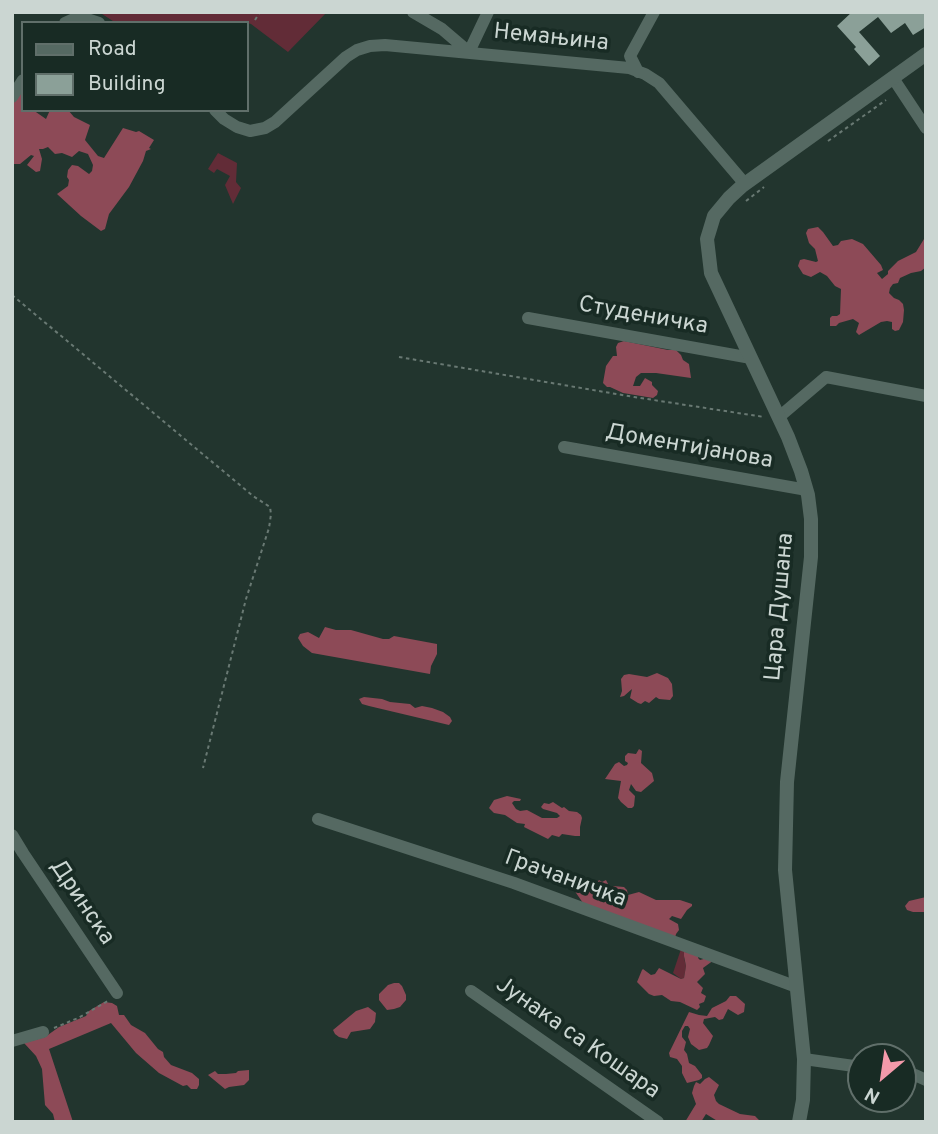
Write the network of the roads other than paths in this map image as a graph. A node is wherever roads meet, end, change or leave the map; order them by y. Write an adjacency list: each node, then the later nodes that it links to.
1 (413, 12): 6 (street)
2 (488, 12): 6 (street)
3 (654, 12): 8 (street)
4 (97, 18): 5 (street)
5 (69, 21)
6 (469, 52): 8 (street, Немањина); 10 (street, Немањина)
7 (926, 54): 9 (street, Цара Душана)
8 (638, 72): 12 (street, Немањина)
9 (893, 78): 11 (street); 12 (street, Цара Душана)
10 (217, 112)
11 (926, 128)
12 (745, 184): 14 (street, Цара Душана)
13 (528, 318): 14 (street, Студеничка)
14 (751, 358): 16 (street, Цара Душана)
15 (926, 396): 16 (street)
16 (778, 416): 18 (street, Цара Душана)
17 (564, 447): 18 (street, Доментијанова)
18 (807, 490): 21 (street, Цара Душана)
19 (318, 819): 21 (street, Грачаничка)
20 (12, 835): 23 (street, Дринска)
21 (797, 987): 26 (street, Цара Душана)
22 (471, 991): 28 (street, Јунака са Кошара)
23 (117, 993)
24 (43, 1032): 25 (street)
25 (12, 1041)
26 (804, 1059): 27 (street); 29 (street, Цара Душана)
27 (847, 1065)
28 (658, 1122)
29 (799, 1122)

